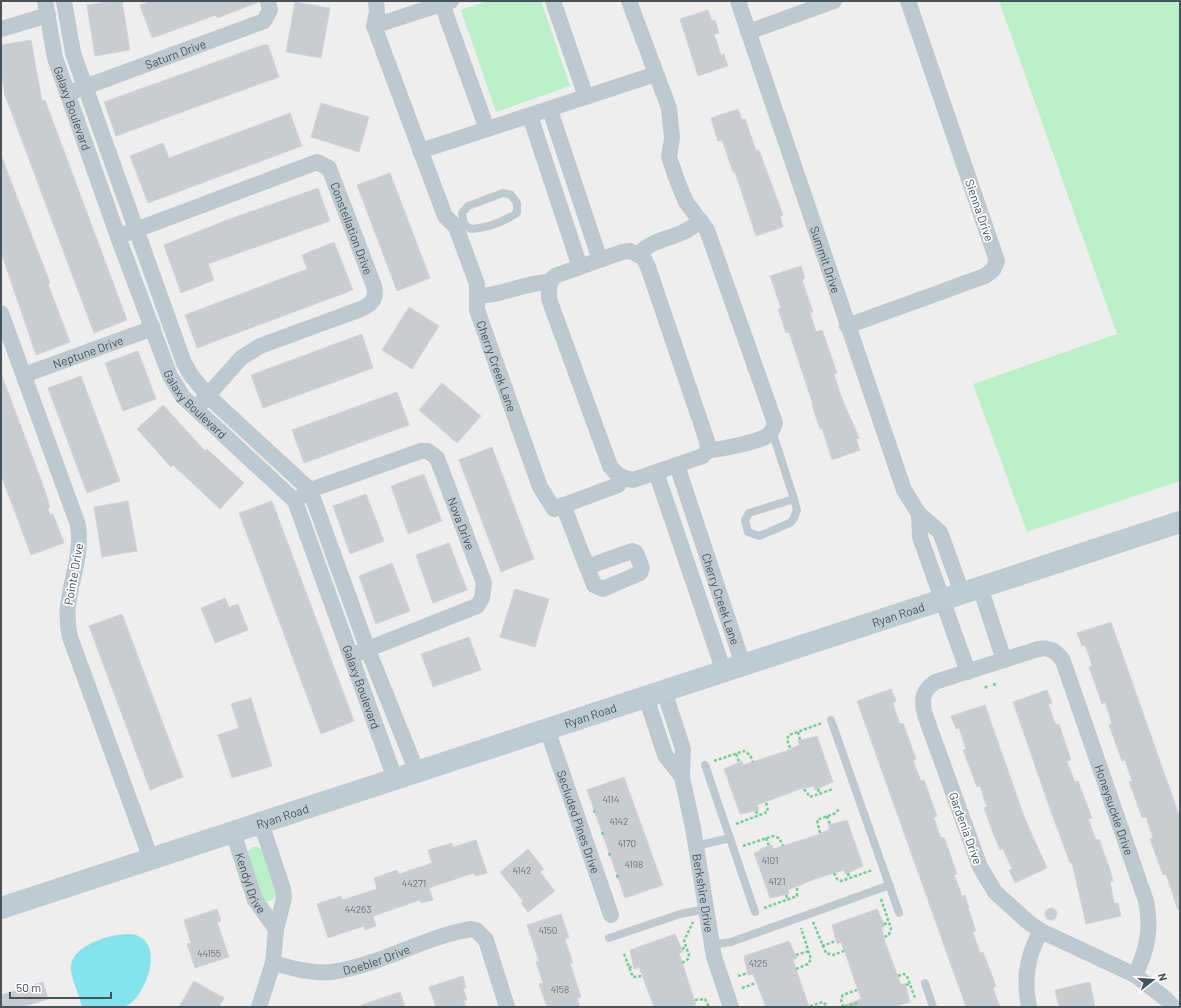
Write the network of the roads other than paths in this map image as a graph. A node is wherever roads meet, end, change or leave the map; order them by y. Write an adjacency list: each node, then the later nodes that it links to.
1 (64, 1): 15 (street, Galaxy Boulevard)
2 (268, 1): 15 (street, Saturn Drive)
3 (376, 1): 11 (street, Cherry Creek Lane)
4 (553, 1): 17 (street)
5 (629, 1): 14 (street)
6 (738, 1): 13 (street, Summit Drive)
7 (834, 1): 13 (street)
8 (908, 1): 32 (street, Sienna Drive)
9 (447, 2): 11 (street); 20 (street)
10 (46, 8): 12 (street); 16 (street, Galaxy Boulevard)
11 (374, 26): 21 (street, Cherry Creek Lane)
12 (1, 29)
13 (748, 32): 32 (street, Summit Drive)
14 (656, 74): 17 (street); 22 (street)
15 (84, 88): 16 (street, Saturn Drive); 24 (street, Galaxy Boulevard)
16 (67, 94): 25 (street, Galaxy Boulevard)
17 (586, 97): 18 (street)
18 (550, 110): 19 (street); 27 (street)
19 (530, 116): 20 (street); 28 (street)
20 (486, 129): 21 (street)
21 (420, 151): 23 (street, Cherry Creek Lane)
22 (701, 221): 26 (street); 37 (street)
23 (460, 225): 23 (lane); 30 (street, Cherry Creek Lane)
24 (136, 230): 25 (street, Constellation Drive); 35 (street, Galaxy Boulevard); 35 (street, Constellation Drive)
25 (118, 237): 33 (street, Galaxy Boulevard)
26 (638, 254): 27 (street); 38 (street)
27 (600, 260): 28 (street)
28 (580, 267): 29 (street)
29 (550, 282): 30 (street); 41 (street)
30 (477, 296): 45 (street, Cherry Creek Lane)
31 (1, 313): 34 (street, Pointe Drive)
32 (847, 326): 48 (street, Summit Drive)
33 (153, 328): 34 (street, Neptune Drive); 36 (street, Galaxy Boulevard)
34 (24, 375): 65 (street, Pointe Drive)
35 (208, 396): 36 (street, Constellation Drive); 42 (street, Galaxy Boulevard)
36 (195, 410): 44 (street, Galaxy Boulevard)
37 (772, 431): 38 (street); 43 (lane)
38 (708, 450): 39 (street)
39 (677, 465): 40 (street); 53 (street, Cherry Creek Lane)
40 (656, 472): 41 (street); 53 (street, Cherry Creek Lane)
41 (623, 478): 45 (street)
42 (310, 490): 44 (street, Nova Drive); 49 (street, Galaxy Boulevard); 49 (street, Nova Drive)
43 (794, 499): 43 (lane)
44 (295, 501): 50 (street, Galaxy Boulevard)
45 (563, 505): 47 (street)
46 (1180, 522): 48 (main road, Ryan Road)
47 (587, 567)
48 (962, 593): 51 (street); 53 (main road, Ryan Road); 54 (street)
49 (368, 650): 50 (street, Nova Drive); 59 (street, Galaxy Boulevard)
50 (351, 656): 60 (street, Galaxy Boulevard)
51 (1004, 660): 52 (street, Honeysuckle Drive); 77 (street, Honeysuckle Drive)
52 (986, 666): 54 (street, Gardenia Drive)
53 (734, 668): 55 (main road, Ryan Road)
54 (968, 672): 73 (street, Gardenia Drive)
55 (655, 694): 57 (main road, Ryan Road); 64 (street, Berkshire Drive)
56 (829, 721): 66 (lane)
57 (547, 729): 59 (main road, Ryan Road); 71 (street, Secluded Pines Drive)
58 (707, 764): 63 (lane)
59 (418, 772): 60 (main road, Ryan Road)
60 (396, 779): 61 (main road, Ryan Road)
61 (261, 823): 62 (main road, Ryan Road); 72 (street, Kendyl Drive)
62 (233, 832): 65 (main road, Ryan Road); 72 (street, Kendyl Drive)
63 (730, 838): 64 (lane); 69 (lane)
64 (696, 846): 68 (street, Berkshire Drive)
65 (151, 859): 67 (main road, Ryan Road)
66 (890, 885): 70 (lane); 75 (lane)
67 (2, 904)
68 (706, 909): 74 (lane); 75 (street, Berkshire Drive)
69 (757, 911)
70 (899, 912)
71 (611, 915)
72 (276, 929): 76 (street, Kendyl Drive)
73 (1041, 931): 77 (street, Gardenia Drive); 83 (street)
74 (608, 938)
75 (712, 945): 81 (street, Berkshire Drive)
76 (273, 963): 79 (street, Kendyl Drive); 80 (street, Doebler Drive)
77 (1135, 975): 84 (street)
78 (925, 983): 82 (lane)
79 (259, 1007)
80 (507, 1007)
81 (731, 1007)
82 (933, 1007)
83 (1029, 1007)
84 (1173, 1007)

